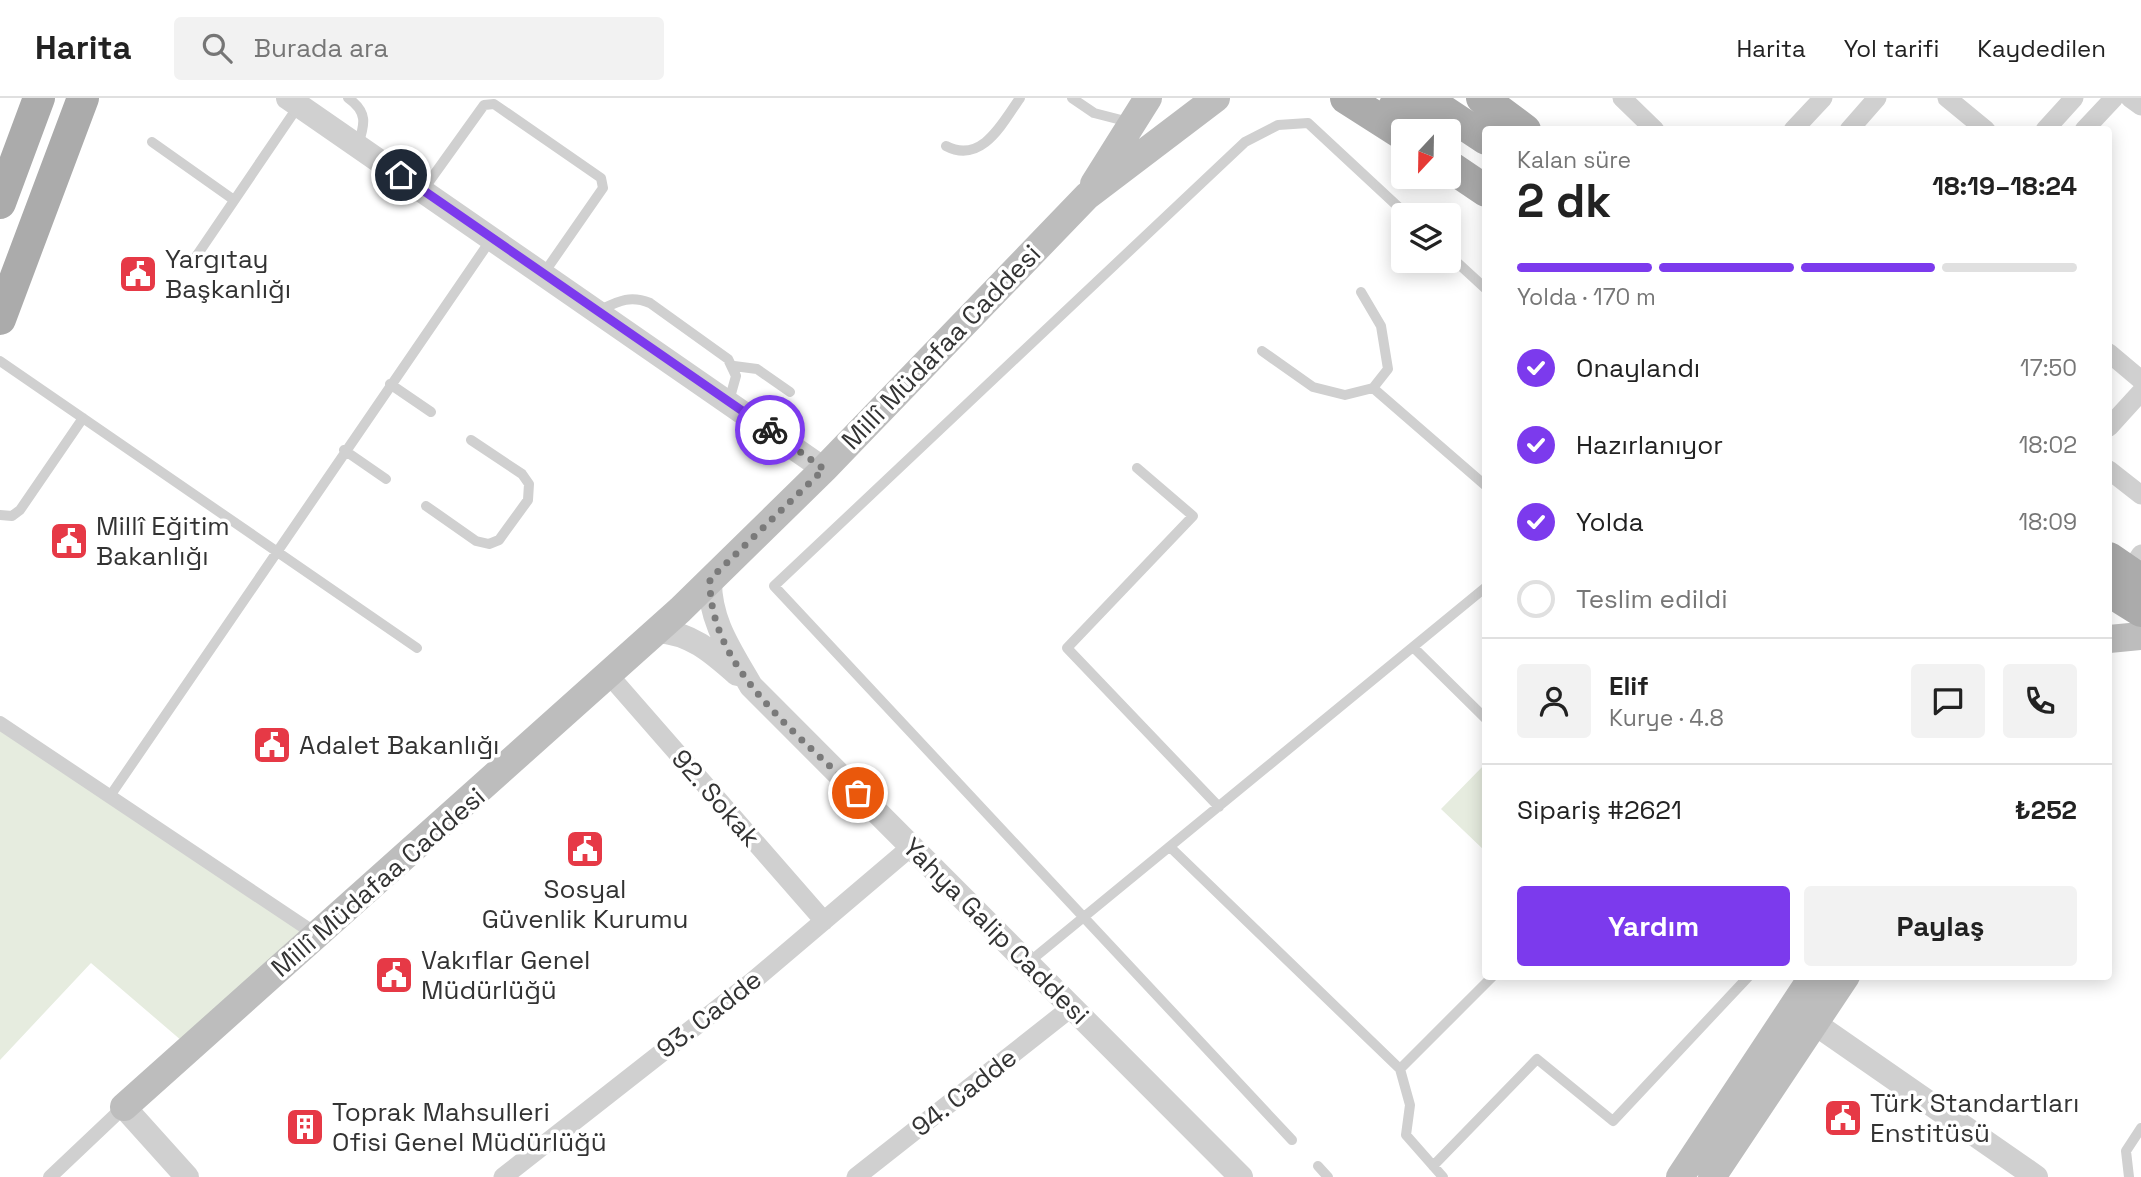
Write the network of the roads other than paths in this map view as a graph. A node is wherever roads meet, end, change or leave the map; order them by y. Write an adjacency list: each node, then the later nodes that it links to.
1 (39, 98): 40 (main road)
2 (83, 98): 49 (main road)
3 (348, 98): 31 (lane)
4 (1020, 98): 32 (lane)
5 (1072, 98): 21 (lane)
6 (1149, 98): 21 (main road, Millî Müdafaa Caddesi)
7 (1216, 98): 38 (main road, Millî Müdafaa Caddesi)
8 (1346, 98): 20 (main road)
9 (1424, 98): 29 (main road)
10 (1482, 98): 22 (main road)
11 (1622, 98): 23 (street)
12 (1823, 98): 24 (street)
13 (1877, 98): 25 (street)
14 (1947, 98): 26 (street)
15 (2074, 98): 27 (street)
16 (2114, 98): 28 (street)
17 (2130, 98): 19 (street)
18 (293, 102): 31 (street); 39 (lane)
19 (2141, 106)
20 (1394, 119)
21 (1133, 122): 38 (main road, Millî Müdafaa Caddesi)
22 (1520, 126)
23 (1651, 126)
24 (1797, 126)
25 (1852, 126)
26 (1981, 126)
27 (2049, 126)
28 (2088, 126)
29 (1482, 136)
30 (152, 142): 39 (lane)
31 (358, 146): 37 (street)
32 (946, 146)
33 (1461, 153): 34 (main road)
34 (1482, 166)
35 (1461, 174): 36 (main road)
36 (1482, 188)
37 (423, 190): 42 (street); 45 (lane)
38 (1087, 196): 66 (main road, Millî Müdafaa Caddesi)
39 (234, 200): 43 (lane)
40 (0, 203)
41 (1394, 203): 91 (lane)
42 (492, 237): 45 (street); 55 (lane)
43 (193, 261)
44 (1461, 266): 46 (lane)
45 (544, 273): 48 (street)
46 (1482, 285)
47 (1361, 292): 56 (lane)
48 (597, 311): 53 (lane); 59 (street)
49 (0, 320)
50 (1262, 351): 56 (lane)
51 (2112, 356): 54 (street)
52 (0, 361): 61 (lane)
53 (734, 366): 57 (lane); 59 (lane)
54 (2141, 380)
55 (390, 384): 60 (lane); 64 (lane)
56 (1373, 388): 69 (lane)
57 (790, 392)
58 (2141, 392): 62 (street)
59 (729, 401): 66 (street)
60 (431, 412)
61 (83, 418): 72 (lane); 73 (lane)
62 (2112, 424)
63 (471, 440): 71 (lane)
64 (344, 450): 68 (lane); 73 (lane)
65 (1137, 468): 88 (lane)
66 (824, 469): 75 (main road, Millî Müdafaa Caddesi)
67 (2112, 472): 70 (street)
68 (386, 479)
69 (1482, 483)
70 (2141, 495)
71 (426, 506)
72 (0, 515)
73 (275, 550): 81 (lane); 87 (lane)
74 (2126, 571): 77 (main road)
75 (710, 579): 78 (main road, Millî Müdafaa Caddesi); 84 (street, Yahya Galip Caddesi)
76 (1482, 590): 82 (lane)
77 (2141, 611)
78 (657, 631): 83 (main road, Millî Müdafaa Caddesi); 84 (street, Yahya Galip Caddesi)
79 (2141, 636): 80 (main road)
80 (2112, 639)
81 (417, 648)
82 (1414, 648): 85 (lane); 88 (lane)
83 (609, 676): 92 (street, 92. Sokak); 93 (main road, Millî Müdafaa Caddesi)
84 (751, 686): 89 (street, Yahya Galip Caddesi)
85 (1482, 715)
86 (0, 723): 87 (street)
87 (110, 796): 93 (street)
88 (1219, 807): 90 (lane)
89 (912, 846): 92 (street, 93. Cadde); 94 (street, Yahya Galip Caddesi)
90 (1170, 847): 91 (lane); 101 (lane)
91 (1082, 918): 94 (lane); 104 (lane)
92 (824, 920): 109 (street, 93. Cadde)
93 (317, 935): 102 (main road, Millî Müdafaa Caddesi)
94 (1029, 962): 99 (street, Yahya Galip Caddesi)
95 (1489, 980): 101 (lane)
96 (1745, 980): 106 (lane)
97 (1812, 980): 100 (main road)
98 (1842, 980): 100 (main road)
99 (1072, 1007): 110 (street, 94. Cadde); 111 (street, Yahya Galip Caddesi)
100 (1803, 1015): 114 (main road); 115 (main road); 116 (street)
101 (1400, 1069): 106 (lane)
102 (124, 1107): 107 (street, Millî Müdafaa Caddesi); 108 (street)
103 (2141, 1128): 117 (lane)
104 (1292, 1140)
105 (1318, 1166): 112 (lane)
106 (1433, 1166): 113 (lane)
107 (50, 1177)
108 (187, 1177)
109 (503, 1177)
110 (856, 1177)
111 (1241, 1177)
112 (1328, 1177)
113 (1443, 1177)
114 (1679, 1177)
115 (1712, 1177)
116 (2036, 1177)
117 (2129, 1177)

